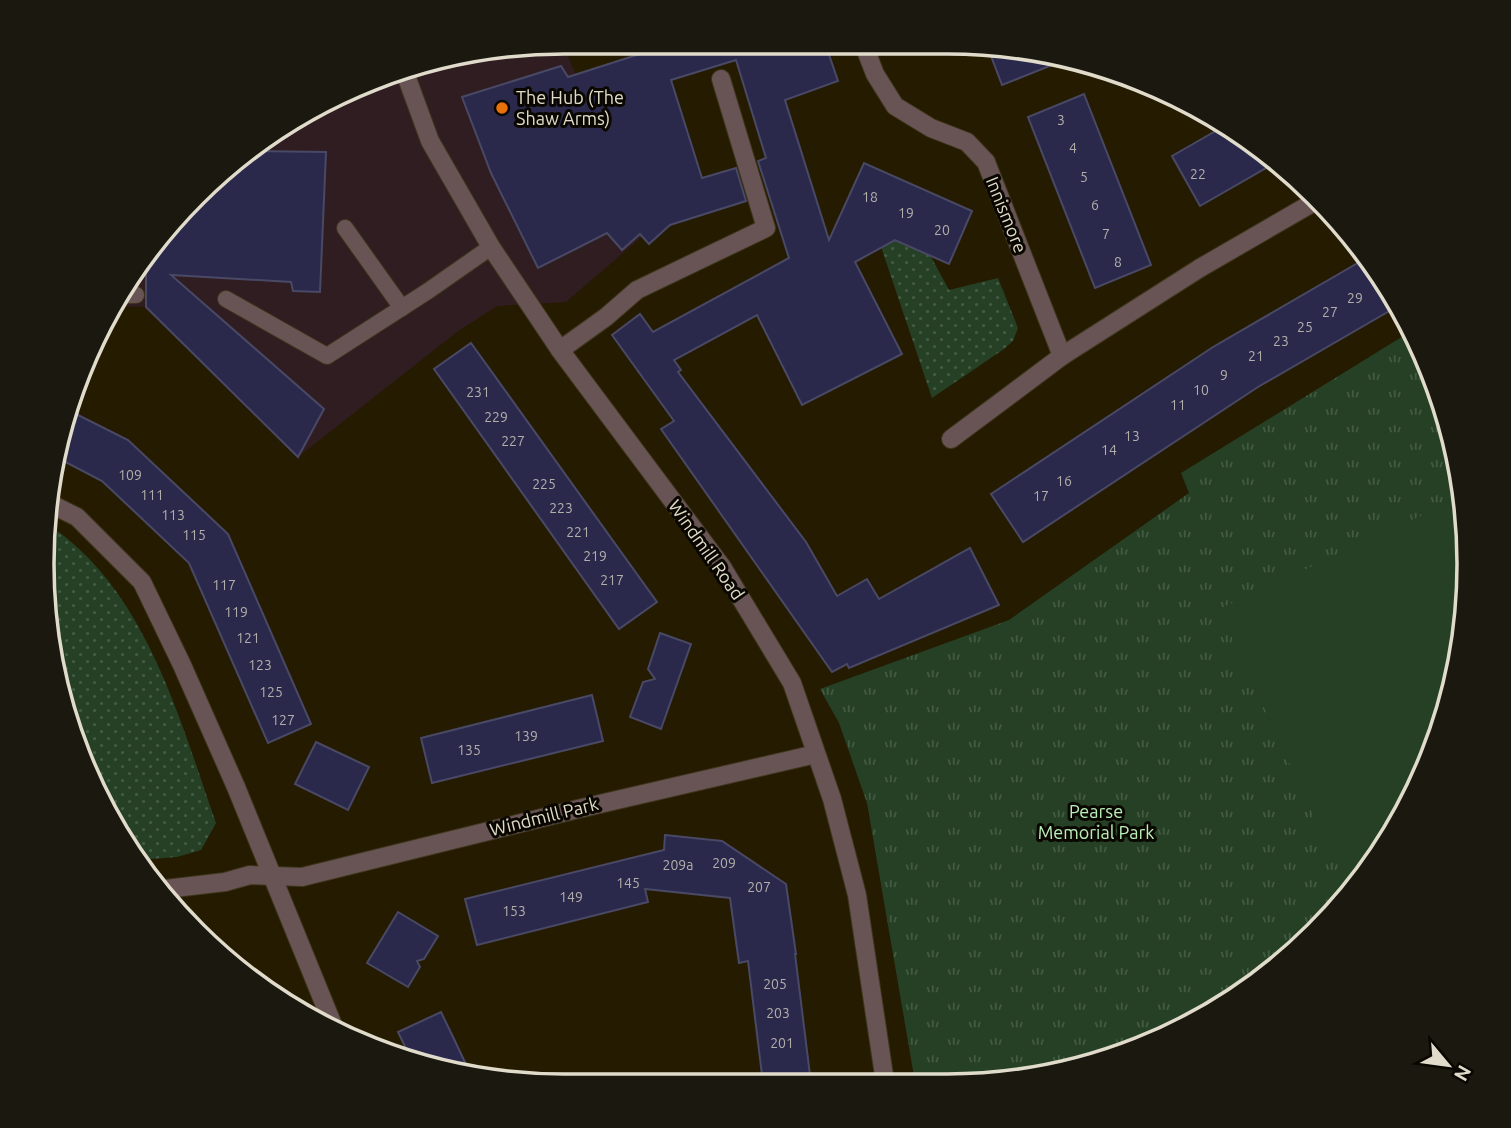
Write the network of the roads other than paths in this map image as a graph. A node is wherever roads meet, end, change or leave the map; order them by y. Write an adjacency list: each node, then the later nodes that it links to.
1 (867, 54): 10 (street, Innismore)
2 (407, 79): 6 (street, Windmill Road)
3 (721, 79): 9 (street)
4 (1308, 205): 10 (street)
5 (345, 228): 8 (lane)
6 (491, 247): 8 (lane); 9 (street, Windmill Road)
7 (226, 299): 8 (lane)
8 (402, 308)
9 (561, 350): 13 (street, Windmill Road)
10 (1062, 356): 11 (street)
11 (951, 439)
12 (58, 508): 14 (street)
13 (816, 754): 14 (street, Windmill Park); 17 (street, Windmill Road)
14 (272, 876): 15 (street, Windmill Park); 16 (street)
15 (171, 888)
16 (329, 1016)
17 (884, 1074)

